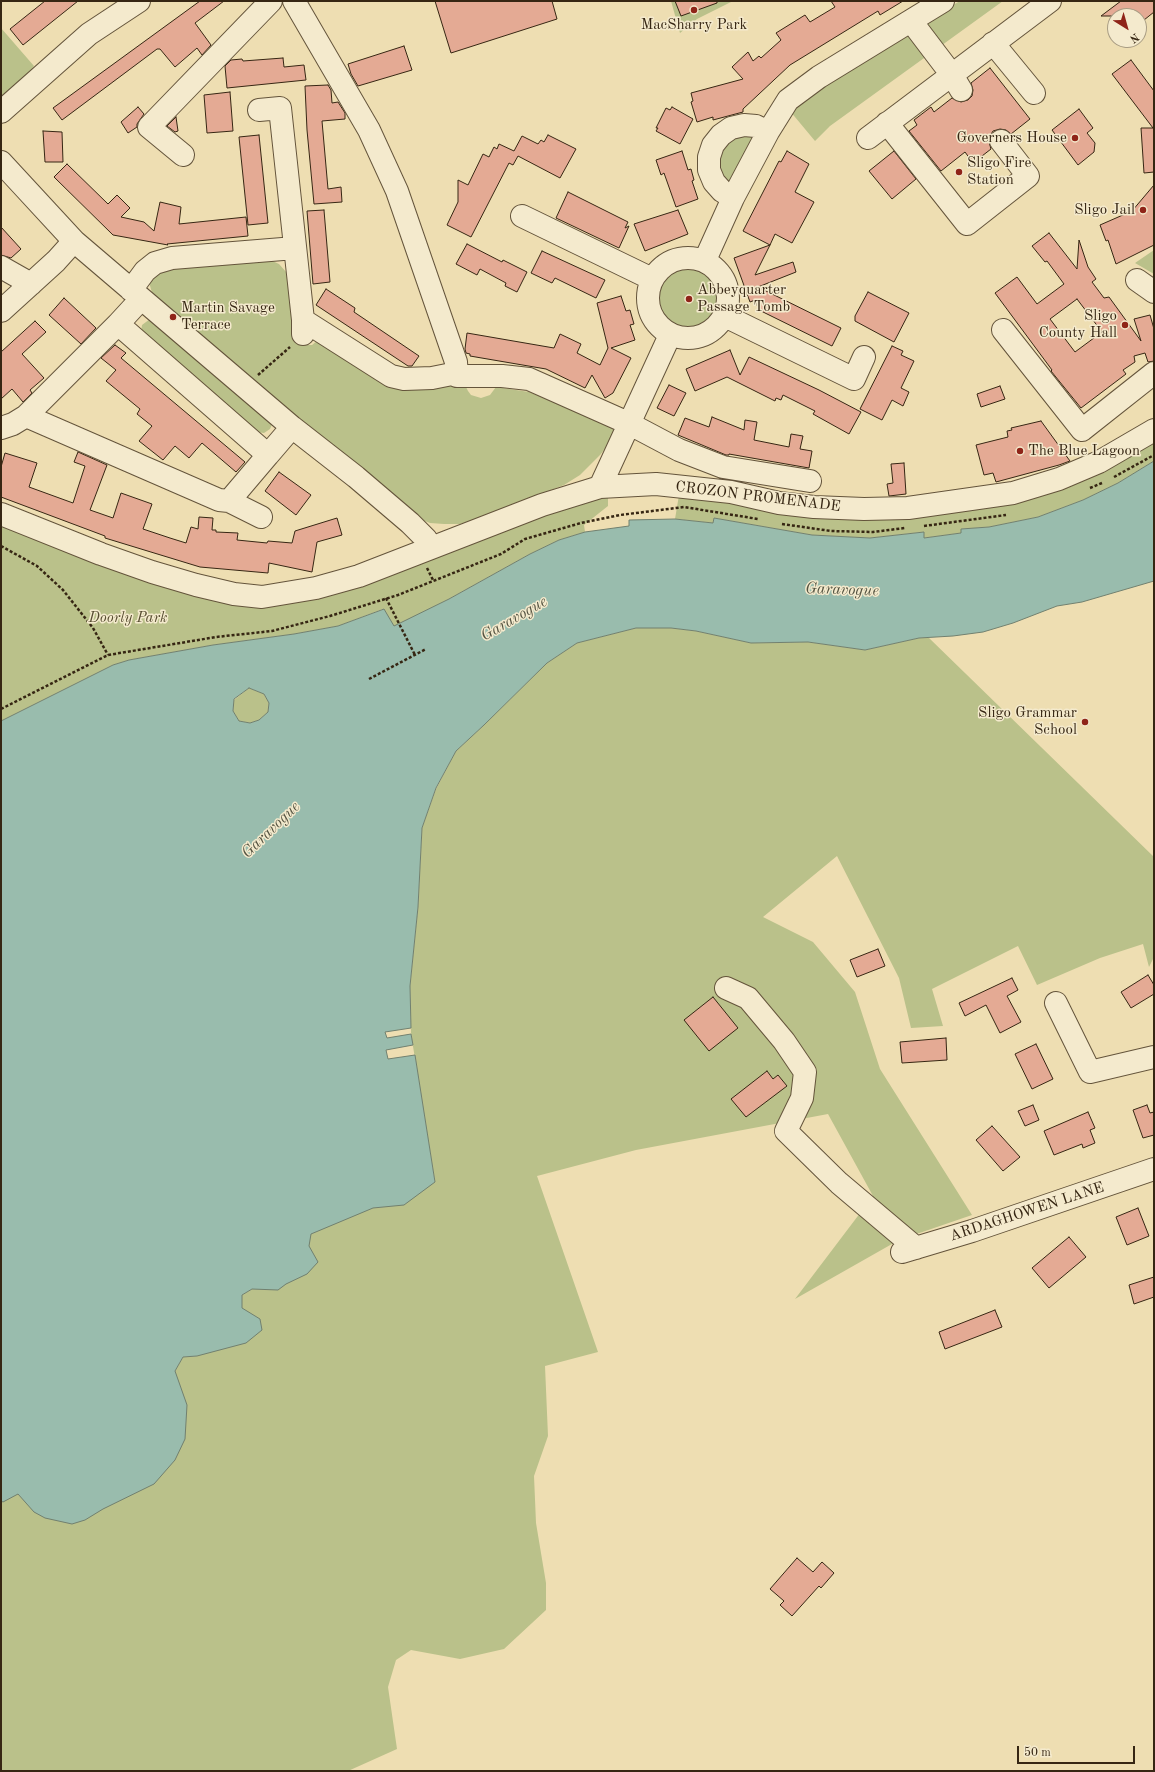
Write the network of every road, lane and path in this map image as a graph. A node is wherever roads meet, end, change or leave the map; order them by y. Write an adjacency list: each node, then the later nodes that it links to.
1 (139, 1): 11 (street)
2 (271, 1): 16 (street)
3 (294, 1): 36 (street)
4 (943, 1): 6 (street)
5 (1050, 1): 7 (street)
6 (911, 21): 8 (street); 13 (street)
7 (993, 43): 8 (street); 9 (street)
8 (957, 83): 12 (street)
9 (1034, 93)
10 (259, 110): 21 (street)
11 (1, 112)
12 (887, 124): 14 (street); 15 (street)
13 (768, 132): 18 (street); 18 (street)
14 (868, 138)
15 (1001, 141)
16 (183, 155)
17 (1, 162): 20 (street)
18 (733, 198): 22 (street)
19 (522, 216): 24 (street)
20 (74, 241): 25 (street); 26 (street)
21 (295, 248): 26 (street); 30 (street)
22 (705, 260): 24 (street); 28 (street)
23 (1, 267): 25 (street)
24 (652, 279): 32 (street)
25 (31, 284): 27 (street)
26 (136, 294): 29 (street); 39 (street)
27 (1, 310)
28 (725, 316): 32 (street); 33 (street)
29 (118, 324): 37 (street); 42 (street)
30 (303, 327): 34 (path); 36 (street)
31 (1003, 330): 35 (street)
32 (670, 335): 38 (street)
33 (864, 357)
34 (252, 370)
35 (1154, 373)
36 (461, 376): 38 (street)
37 (26, 416): 40 (street); 45 (street)
38 (628, 423): 43 (street); 44 (street)
39 (292, 427): 42 (street); 54 (street)
40 (1, 428)
41 (1154, 430): 44 (street, CROZON PROMENADE)
42 (268, 455): 45 (street)
43 (810, 481)
44 (600, 487): 54 (street, CROZON PROMENADE)
45 (229, 502): 47 (street)
46 (1, 514): 54 (street)
47 (261, 517)
48 (980, 519): 51 (path)
49 (764, 520): 55 (path)
50 (778, 523): 52 (path)
51 (918, 527)
52 (910, 528)
53 (1, 546): 57 (path)
54 (430, 548)
55 (386, 598): 57 (path); 58 (path)
56 (426, 649): 58 (path)
57 (108, 655): 60 (path)
58 (414, 655): 59 (path)
59 (369, 679)
60 (1, 709)
61 (726, 988): 64 (street, ARDAGHOWEN LANE)
62 (1056, 1004): 63 (street)
63 (1154, 1057)
64 (1154, 1169)

